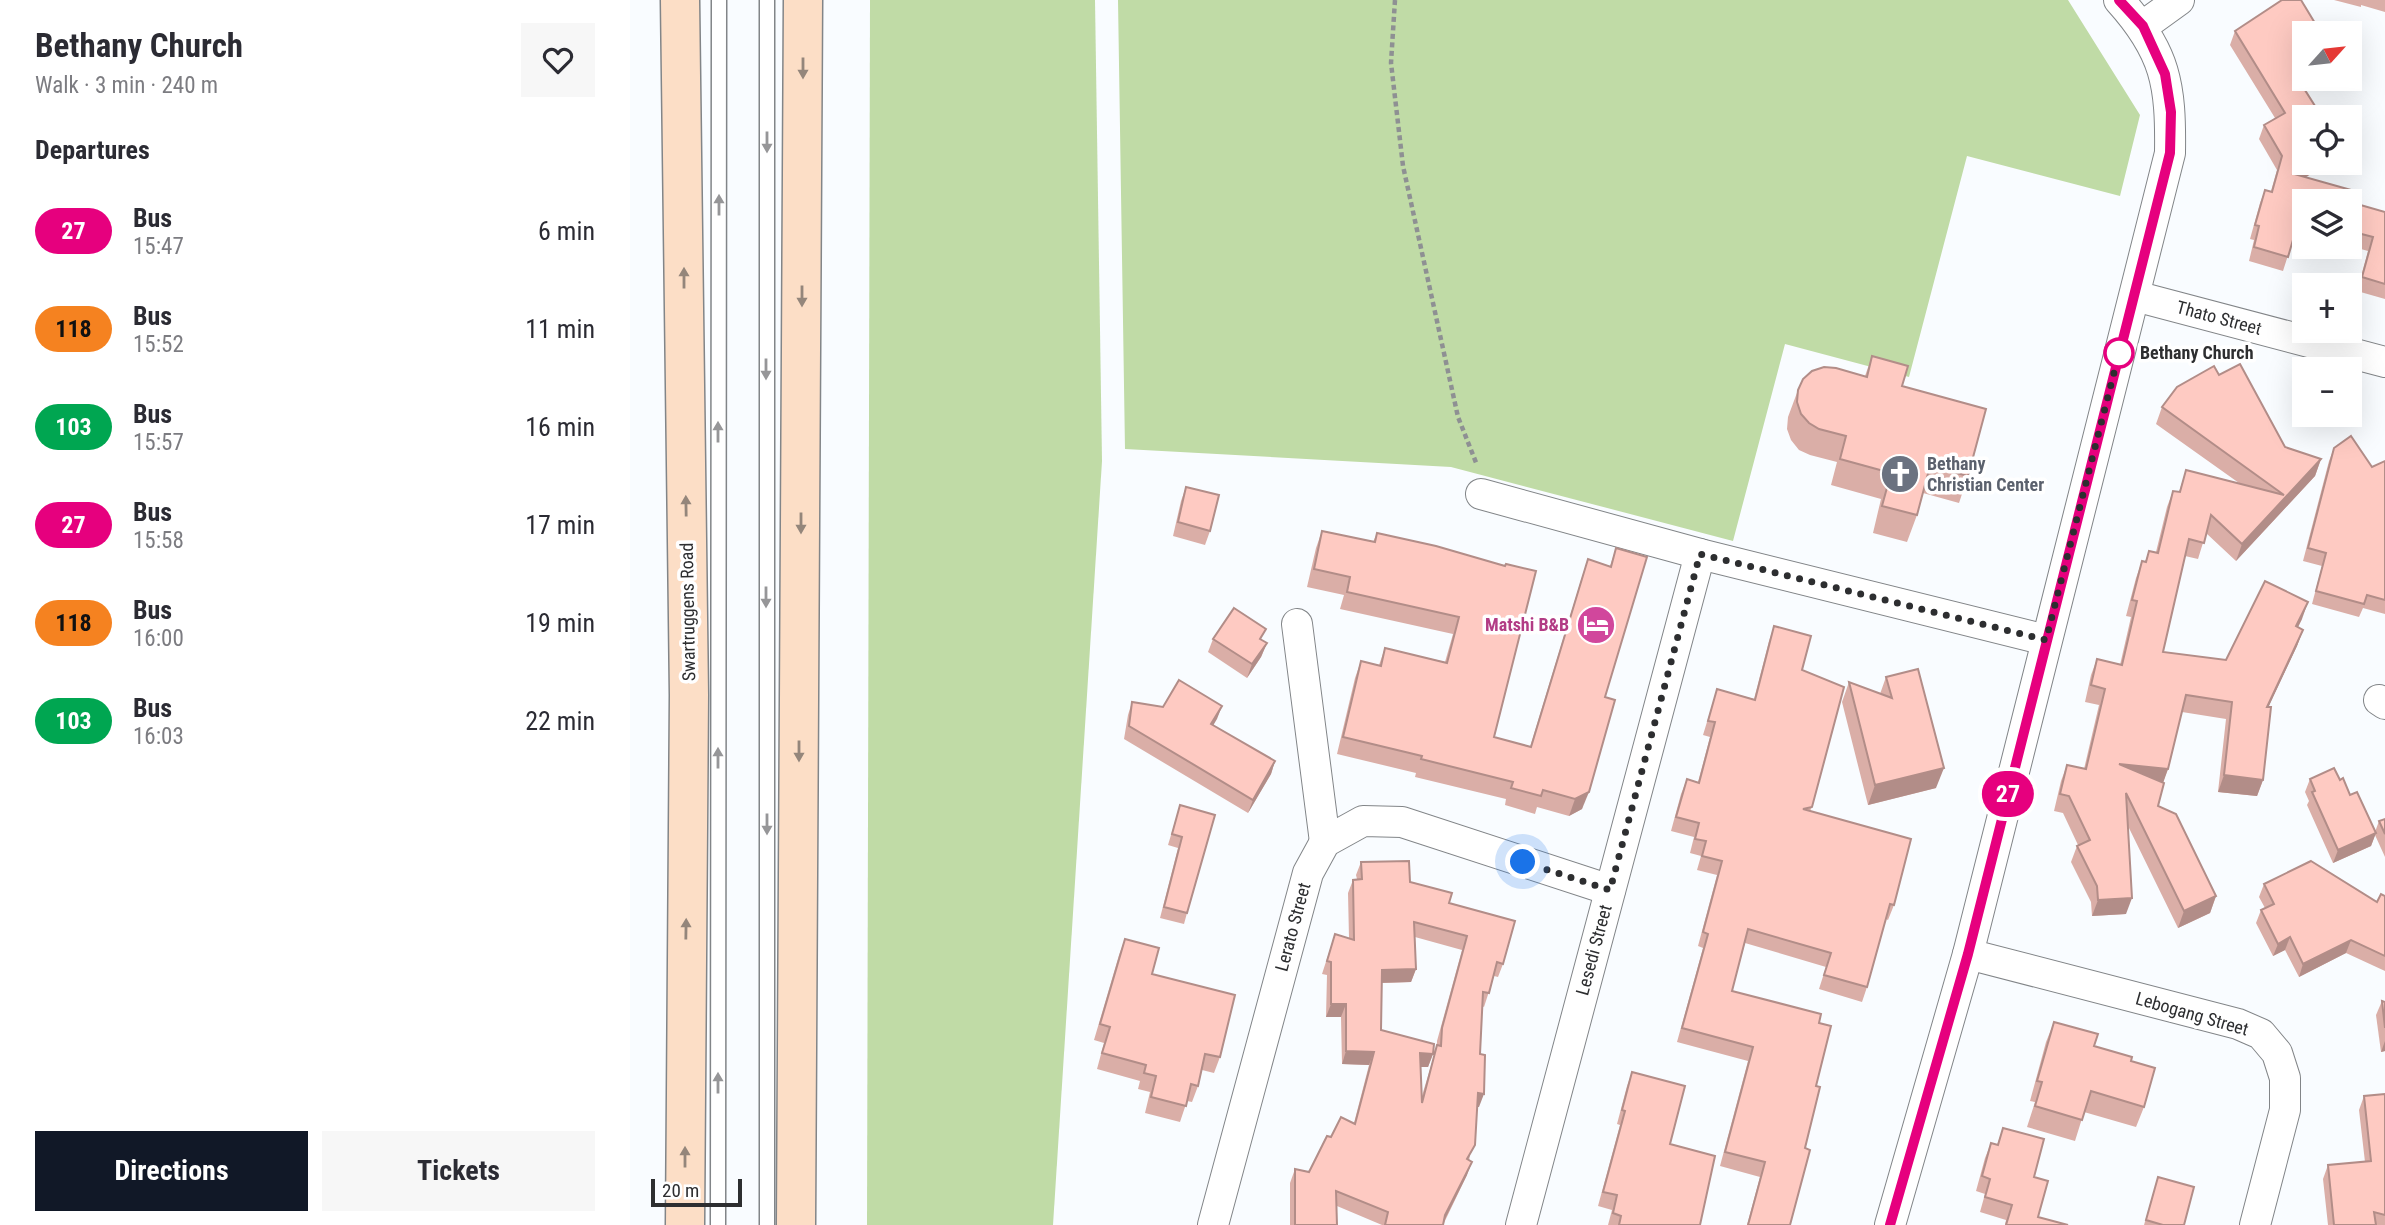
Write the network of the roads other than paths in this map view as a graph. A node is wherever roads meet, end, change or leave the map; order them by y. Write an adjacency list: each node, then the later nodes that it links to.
1 (680, 0): 17 (main road, Swartruggens Road, one-way to 1)
2 (719, 0): 18 (lane, one-way to 2)
3 (767, 0): 19 (lane, one-way to 19)
4 (803, 0): 20 (main road, one-way to 20)
5 (2119, 0): 7 (street)
6 (2179, 0): 7 (street)
7 (2143, 26): 8 (street)
8 (2135, 296): 9 (street, Thato Street); 13 (street)
9 (2385, 362)
10 (1485, 495): 11 (street)
11 (1700, 554): 13 (street); 15 (street, Lesedi Street)
12 (1297, 624): 14 (street)
13 (2046, 640): 16 (street)
14 (1325, 842): 15 (street); 21 (street, Lerato Street)
15 (1610, 890): 22 (street, Lesedi Street)
16 (1968, 954): 23 (street); 24 (street, Lebogang Street)
17 (685, 1225)
18 (718, 1225)
19 (767, 1225)
20 (796, 1225)
21 (1213, 1225)
22 (1521, 1225)
23 (1890, 1225)
24 (2255, 1225)

